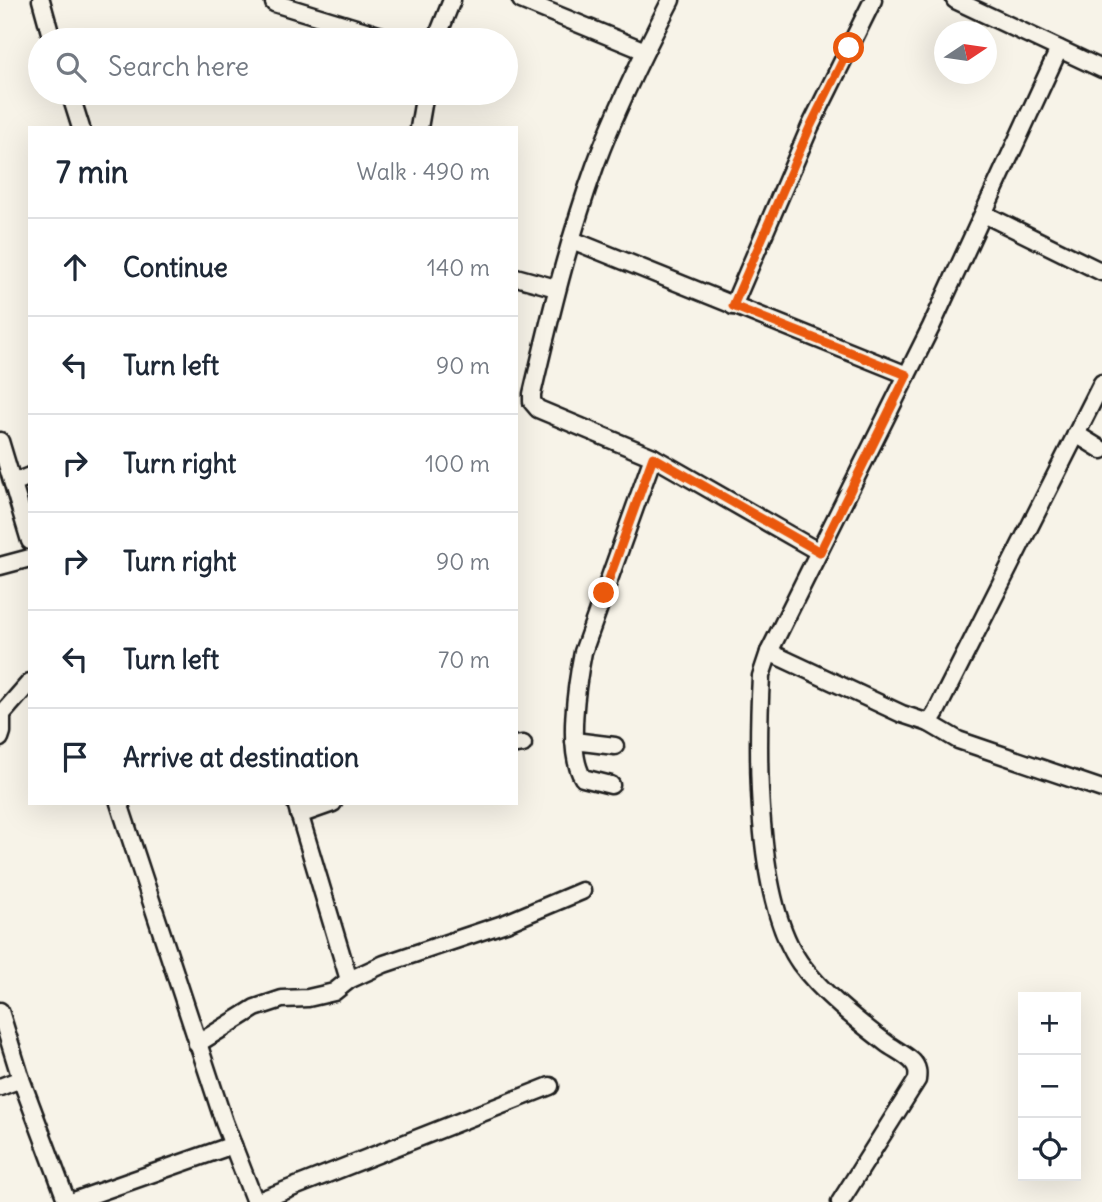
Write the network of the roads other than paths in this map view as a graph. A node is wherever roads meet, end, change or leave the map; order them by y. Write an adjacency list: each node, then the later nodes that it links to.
1 (41, 0): 8 (street)
2 (452, 0): 10 (street)
3 (521, 0): 12 (street)
4 (671, 0): 12 (street)
5 (873, 0): 23 (street)
6 (955, 0): 11 (street)
7 (274, 3): 9 (street)
8 (49, 28)
9 (356, 28)
10 (441, 28)
11 (1059, 49): 13 (street); 18 (street)
12 (645, 51): 19 (street)
13 (1102, 69)
14 (74, 105): 16 (street)
15 (423, 105): 17 (street)
16 (80, 126)
17 (419, 126)
18 (984, 214): 20 (street); 24 (street)
19 (572, 240): 22 (street); 23 (street)
20 (1102, 272)
21 (518, 278): 22 (street)
22 (556, 288): 29 (street)
23 (733, 306): 24 (street)
24 (907, 375): 33 (street)
25 (1102, 383): 26 (street)
26 (1076, 434): 28 (street); 38 (street)
27 (0, 441): 31 (street)
28 (1102, 450)
29 (653, 457): 33 (street); 40 (street)
30 (28, 477): 31 (street)
31 (13, 484): 32 (street)
32 (28, 534)
33 (820, 552): 36 (street)
34 (28, 559): 35 (street)
35 (0, 566)
36 (769, 652): 38 (street); 57 (street)
37 (28, 684): 39 (street)
38 (929, 723): 43 (street)
39 (0, 738)
40 (574, 741): 41 (street); 42 (street)
41 (615, 746)
42 (611, 785)
43 (1102, 789)
44 (120, 805): 50 (street)
45 (321, 805): 46 (street)
46 (297, 809): 48 (street)
47 (582, 891): 48 (street)
48 (349, 981): 50 (street)
49 (0, 1011): 51 (street)
50 (197, 1044): 54 (street)
51 (21, 1079): 53 (street); 55 (street)
52 (550, 1086): 56 (street)
53 (0, 1087)
54 (233, 1145): 55 (street); 56 (street)
55 (69, 1202)
56 (255, 1202)
57 (840, 1202)

